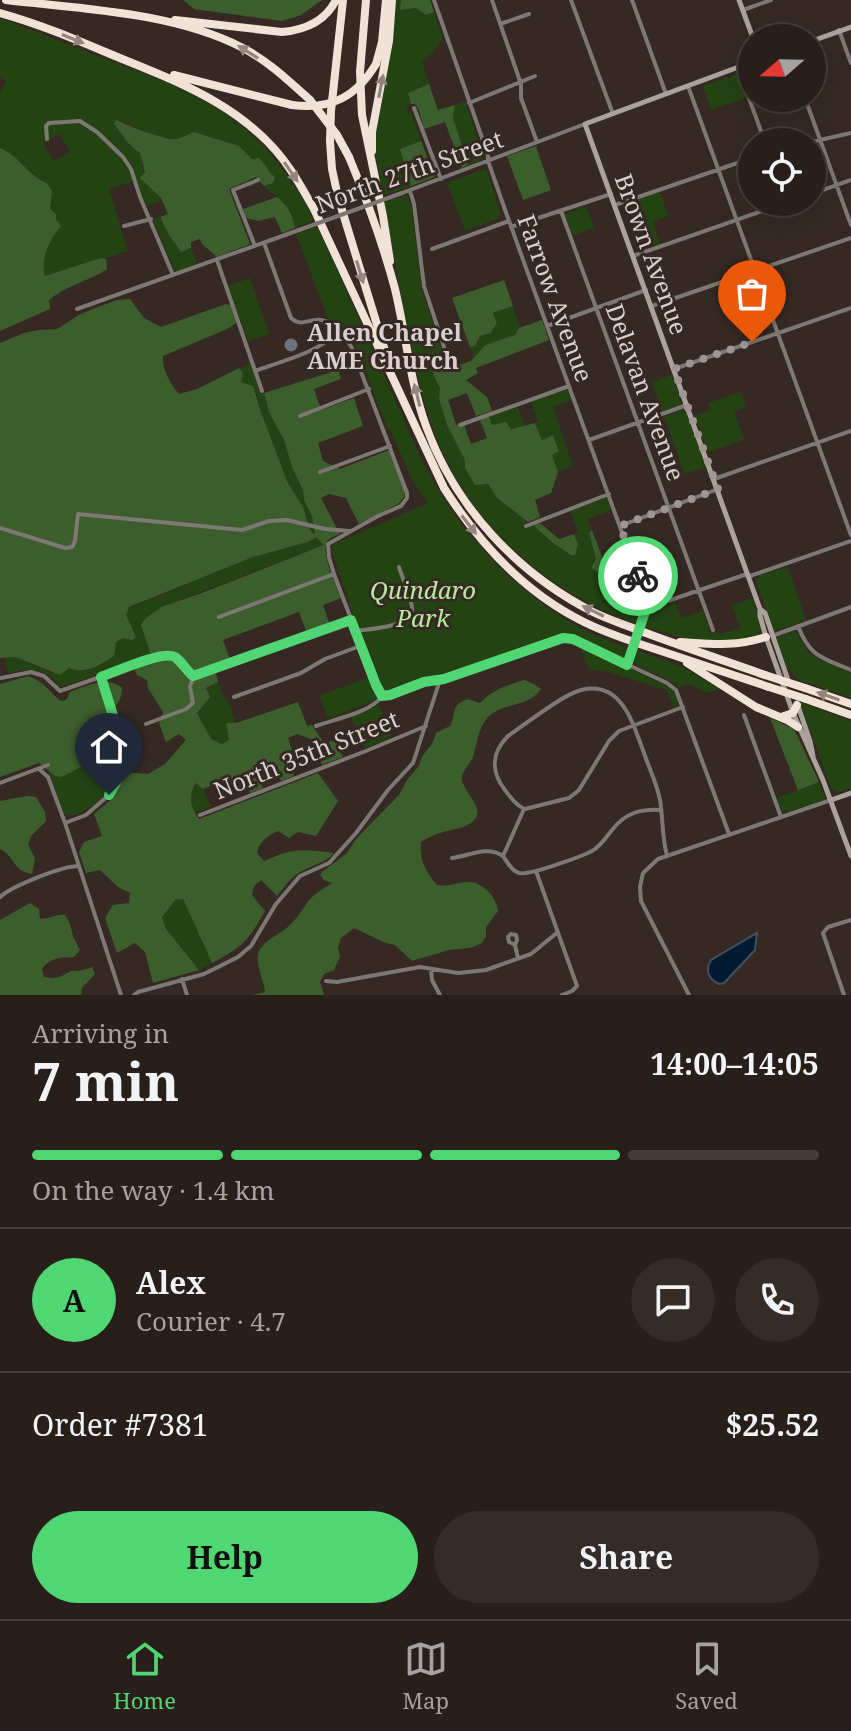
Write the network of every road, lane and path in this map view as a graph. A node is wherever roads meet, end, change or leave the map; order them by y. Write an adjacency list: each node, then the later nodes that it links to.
1 (6, 0): 15 (highway)
2 (336, 0): 15 (highway)
3 (343, 0): 76 (highway, one-way to 76)
4 (366, 0): 38 (highway)
5 (386, 0): 22 (highway, bridge); 38 (highway, one-way to 5)
6 (434, 0): 28 (street, Farrow Avenue)
7 (492, 0): 16 (street)
8 (571, 0): 30 (street)
9 (632, 0): 27 (street)
10 (739, 0): 12 (main road)
11 (771, 0): 12 (street)
12 (743, 10): 17 (main road)
13 (0, 13): 22 (highway, one-way to 22)
14 (529, 14): 16 (street)
15 (159, 19): 64 (highway, one-way to 15, bridge)
16 (500, 24): 25 (street)
17 (748, 24)
18 (851, 27): 19 (main road)
19 (839, 30): 20 (main road); 21 (street)
20 (826, 35)
21 (851, 63)
22 (146, 68): 76 (highway, one-way to 76)
23 (738, 68): 26 (main road, North 27th Street)
24 (535, 76): 25 (street)
25 (521, 84): 28 (street); 35 (street)
26 (688, 86): 27 (main road, North 27th Street); 40 (street)
27 (666, 94): 30 (main road, North 27th Street)
28 (469, 103): 37 (street, Farrow Avenue)
29 (414, 108): 41 (street)
30 (613, 114): 31 (main road, North 27th Street)
31 (585, 124): 35 (street, North 27th Street); 47 (main road, Brown Avenue)
32 (851, 133): 34 (street)
33 (47, 139): 51 (street)
34 (826, 139)
35 (537, 143): 37 (street, North 27th Street)
36 (826, 154): 44 (street)
37 (488, 161): 41 (street, North 27th Street); 53 (street, Farrow Avenue)
38 (371, 163): 64 (highway)
39 (738, 163): 40 (street)
40 (718, 169): 48 (street); 52 (street)
41 (441, 179): 46 (street, North 27th Street)
42 (258, 180): 58 (street)
43 (851, 180): 44 (street)
44 (837, 185): 45 (street); 54 (street)
45 (826, 189)
46 (410, 191): 57 (street, North 27th Street, bridge); 73 (street)
47 (611, 194): 48 (main road, Brown Avenue); 49 (street)
48 (615, 205): 60 (main road, Brown Avenue)
49 (561, 211): 53 (street); 69 (street, Delavan Avenue)
50 (748, 216): 52 (street)
51 (151, 219): 55 (street); 63 (street)
52 (737, 220): 60 (street); 62 (street)
53 (510, 224): 59 (street); 70 (street, Farrow Avenue)
54 (851, 225)
55 (124, 226)
56 (851, 238): 62 (street)
57 (264, 243): 58 (street, North 27th Street); 71 (street)
58 (255, 246): 61 (street, North 27th Street)
59 (432, 249)
60 (633, 256): 65 (main road, Brown Avenue)
61 (217, 260): 63 (street, North 27th Street); 75 (street)
62 (756, 271): 66 (street); 72 (street)
63 (173, 275): 68 (street, North 27th Street)
64 (395, 289): 111 (highway, one-way to 64)
65 (646, 290): 66 (main road, Brown Avenue); 69 (street)
66 (652, 306): 74 (main road, Brown Avenue)
67 (851, 308): 72 (street)
68 (77, 309)
69 (596, 309): 70 (street); 82 (street, Delavan Avenue)
70 (547, 326): 77 (street, Farrow Avenue)
71 (339, 331): 75 (street); 78 (street)
72 (778, 333): 74 (street); 86 (street)
73 (449, 362)
74 (674, 369): 80 (main road, Brown Avenue)
75 (255, 371): 79 (street)
76 (394, 382): 113 (highway, one-way to 113)
77 (569, 386): 83 (street); 85 (street, Farrow Avenue)
78 (369, 389): 81 (street); 87 (street)
79 (262, 391)
80 (687, 405): 82 (street); 89 (main road, Brown Avenue)
81 (300, 416)
82 (638, 423): 85 (street); 92 (street, Delavan Avenue)
83 (460, 425)
84 (851, 431): 86 (street)
85 (589, 440): 91 (street, Farrow Avenue)
86 (818, 443): 89 (street); 97 (street)
87 (390, 446): 88 (street); 96 (street)
88 (320, 472)
89 (714, 479): 90 (main road, Brown Avenue)
90 (718, 489): 92 (street); 101 (main road, Brown Avenue)
91 (609, 494): 93 (street); 94 (street, Farrow Avenue)
92 (669, 507): 94 (street); 102 (street, Delavan Avenue)
93 (526, 526)
94 (620, 526): 104 (street, Farrow Avenue)
95 (0, 528): 96 (street)
96 (352, 530): 100 (street)
97 (851, 535)
98 (851, 541): 101 (street)
99 (399, 567): 109 (street)
100 (334, 574): 105 (street); 106 (street)
101 (750, 576): 102 (street); 110 (main road, Brown Avenue)
102 (699, 590): 104 (street); 108 (street, Delavan Avenue)
103 (851, 607): 107 (street)
104 (647, 608): 114 (street, bridge)
105 (219, 617)
106 (351, 620): 109 (street); 116 (street)
107 (798, 626): 110 (street); 115 (street)
108 (713, 630)
109 (356, 631): 112 (street)
110 (769, 636): 111 (highway); 124 (main road, Brown Avenue)
111 (665, 640): 122 (highway, one-way to 111, bridge)
112 (360, 646): 120 (street); 121 (street)
113 (677, 656): 126 (highway, bridge); 127 (highway)
114 (627, 665): 119 (street); 123 (street)
115 (851, 670)
116 (193, 676): 117 (street); 128 (street)
117 (101, 677): 118 (street); 143 (street)
118 (1, 678)
119 (440, 680): 120 (street); 131 (street)
120 (382, 696): 130 (street)
121 (234, 697)
122 (851, 704)
123 (683, 707): 129 (street); 144 (street)
124 (795, 709): 127 (highway); 132 (main road); 133 (main road)
125 (744, 715): 142 (street)
126 (851, 715)
127 (781, 717): 132 (highway)
128 (146, 724)
129 (634, 725): 139 (street); 139 (street); 140 (street)
130 (316, 726)
131 (426, 726): 141 (street, North 35th Street); 159 (street)
132 (798, 727): 133 (main road)
133 (813, 756): 138 (main road)
134 (48, 765): 135 (street)
135 (39, 769): 136 (street); 143 (street)
136 (0, 783)
137 (851, 793): 138 (main road)
138 (831, 800): 142 (street); 148 (main road)
139 (524, 809): 146 (street)
140 (660, 810): 147 (street); 152 (street)
141 (200, 815)
142 (781, 817): 144 (street)
143 (65, 823): 145 (street)
144 (729, 834): 147 (street)
145 (75, 851): 150 (street); 151 (street)
146 (503, 856): 149 (street); 152 (street)
147 (667, 856): 166 (street)
148 (851, 856)
149 (455, 857)
150 (79, 866): 151 (street); 161 (street)
151 (64, 867): 153 (street)
152 (536, 871): 155 (street)
153 (0, 897)
154 (851, 920): 167 (street)
155 (558, 932): 157 (street); 165 (street)
156 (515, 945): 157 (street)
157 (518, 959): 158 (street)
158 (431, 969): 160 (street); 164 (street)
159 (182, 979): 162 (street); 163 (street)
160 (326, 981)
161 (121, 995)
162 (134, 995)
163 (187, 995)
164 (440, 995)
165 (562, 995)
166 (689, 995)
167 (844, 995)

